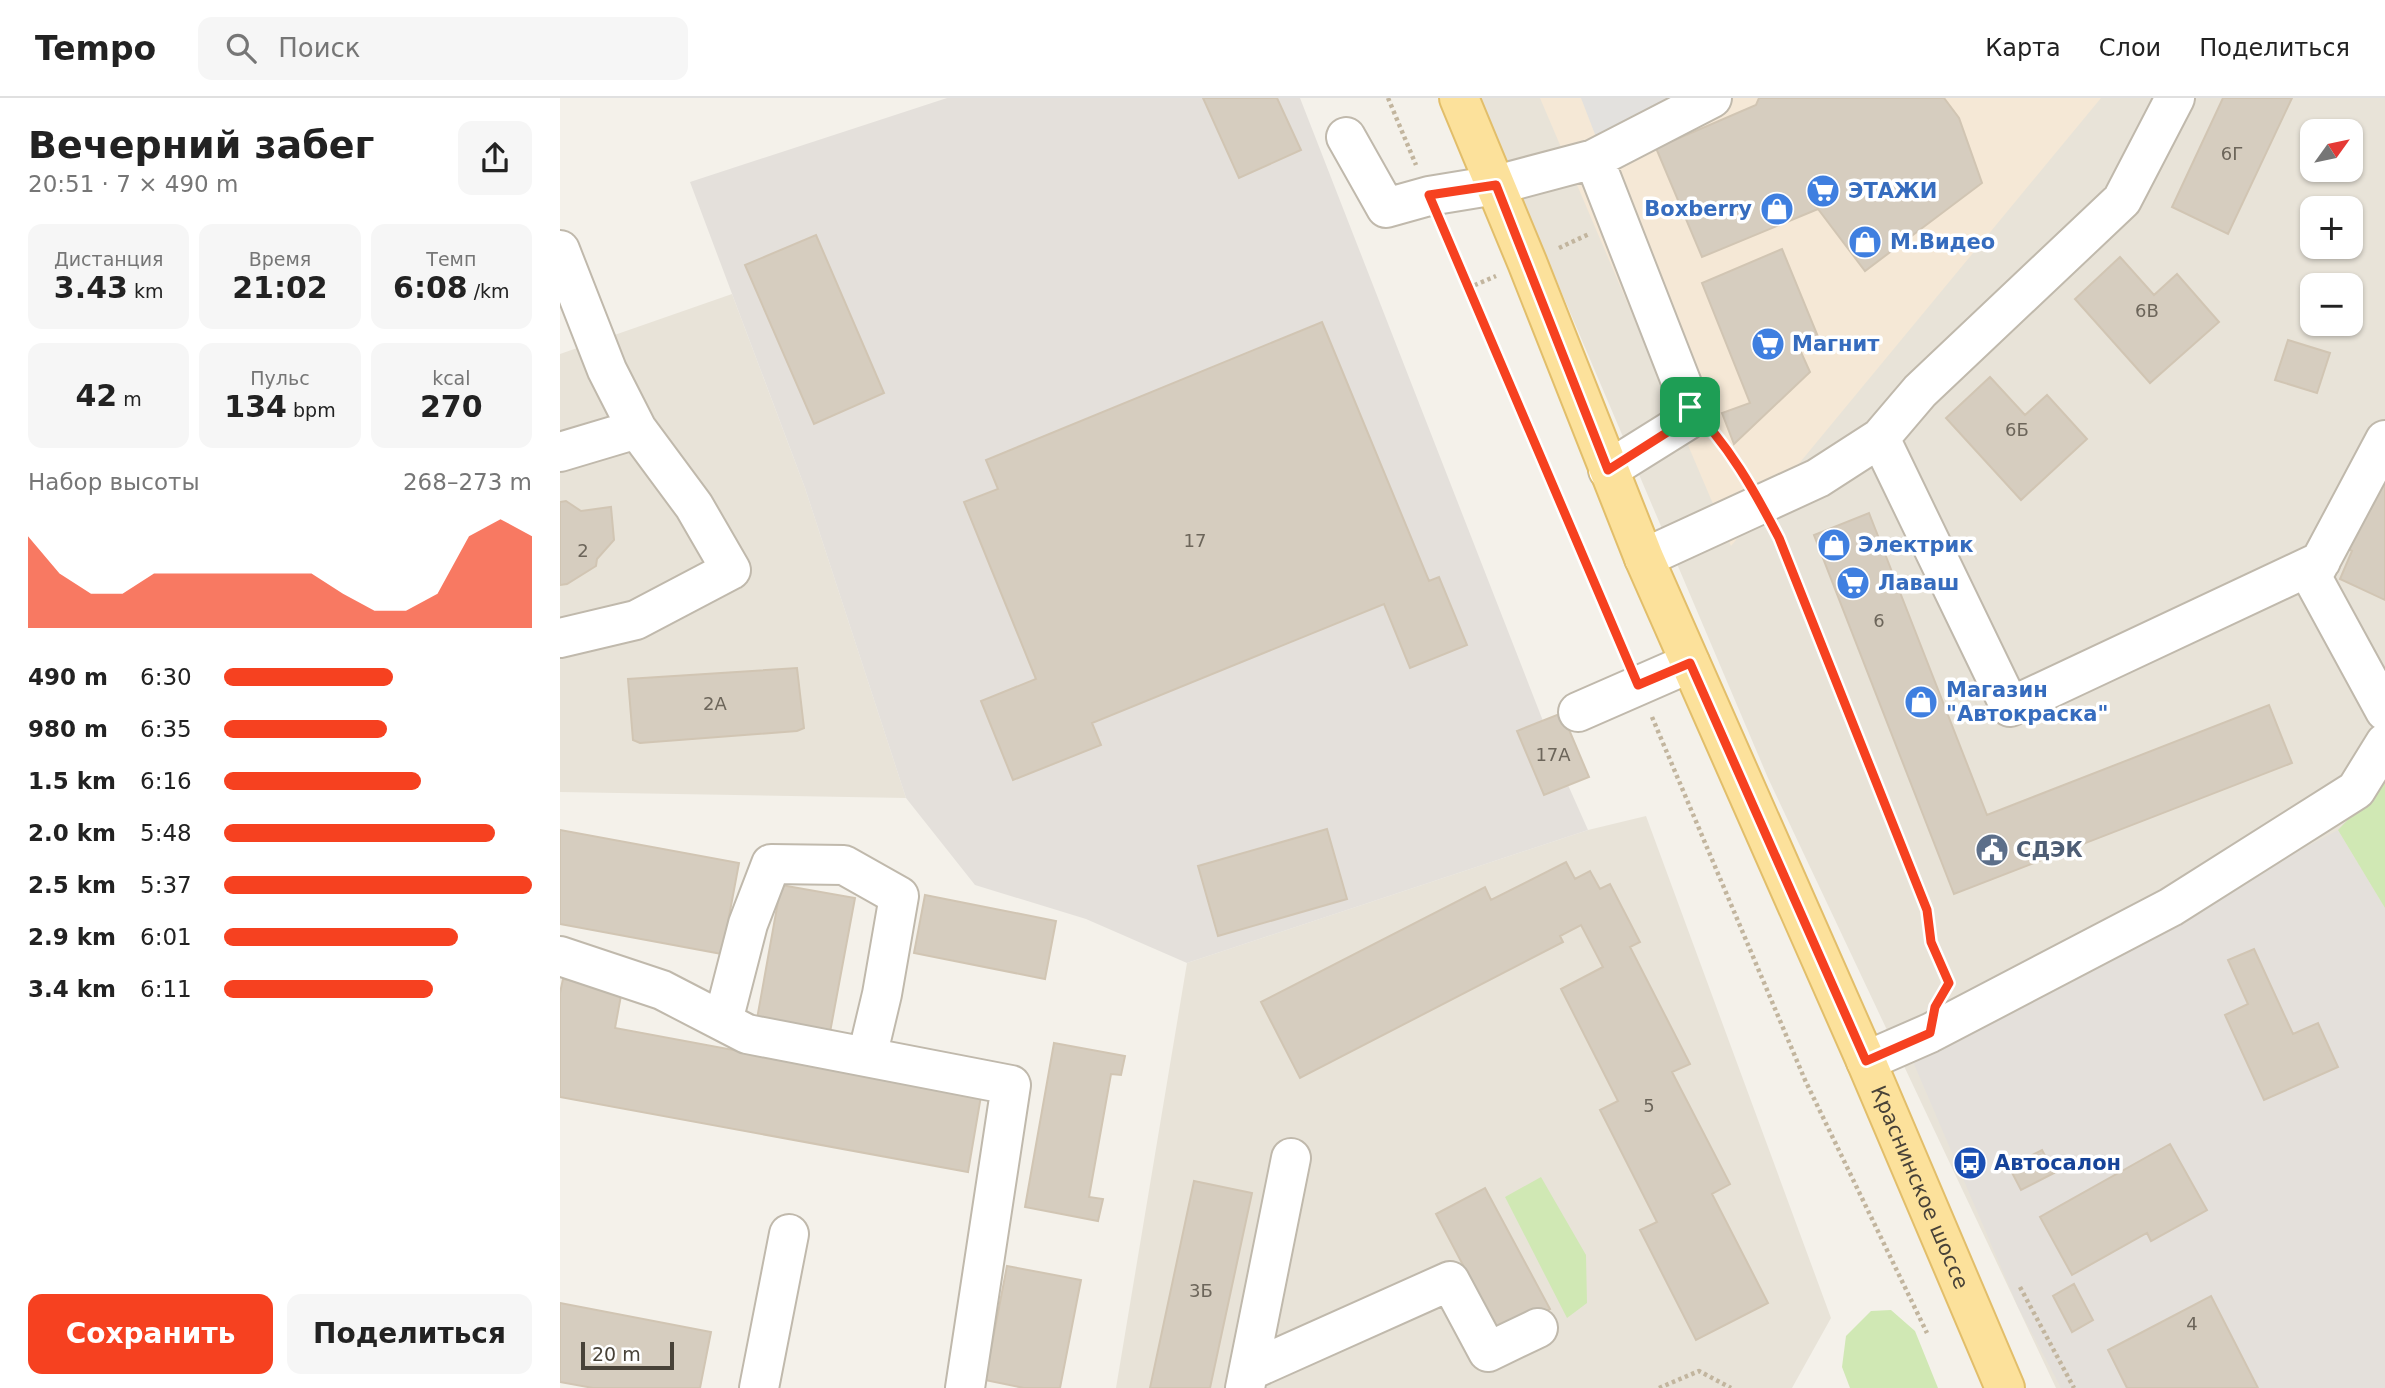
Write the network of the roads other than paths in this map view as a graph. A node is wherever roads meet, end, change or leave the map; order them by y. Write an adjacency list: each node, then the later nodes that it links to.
1 (1459, 98): 6 (main road, Краснинское шоссе)
2 (1712, 98): 5 (street)
3 (2175, 98): 9 (street)
4 (1346, 137): 6 (street)
5 (1594, 159): 6 (street); 12 (street)
6 (1496, 185): 12 (main road, Краснинское шоссе)
7 (560, 250): 8 (street)
8 (637, 429): 11 (street); 15 (street)
9 (1880, 438): 13 (street); 14 (street)
10 (2385, 440): 14 (street)
11 (560, 452)
12 (1608, 470): 13 (main road, Краснинское шоссе)
13 (1644, 558): 16 (main road, Краснинское шоссе)
14 (2321, 561): 17 (street)
15 (560, 638)
16 (1690, 663): 18 (street); 23 (main road, Краснинское шоссе)
17 (2385, 711)
18 (1578, 712)
19 (2385, 743): 23 (street)
20 (560, 956): 21 (street)
21 (723, 1021): 22 (street); 22 (street)
22 (867, 1057): 29 (street)
23 (1866, 1061): 30 (main road, Краснинское шоссе)
24 (1292, 1158): 27 (street)
25 (789, 1234): 28 (street)
26 (1538, 1328): 27 (street)
27 (1247, 1380)
28 (759, 1388)
29 (965, 1388)
30 (2005, 1388)

